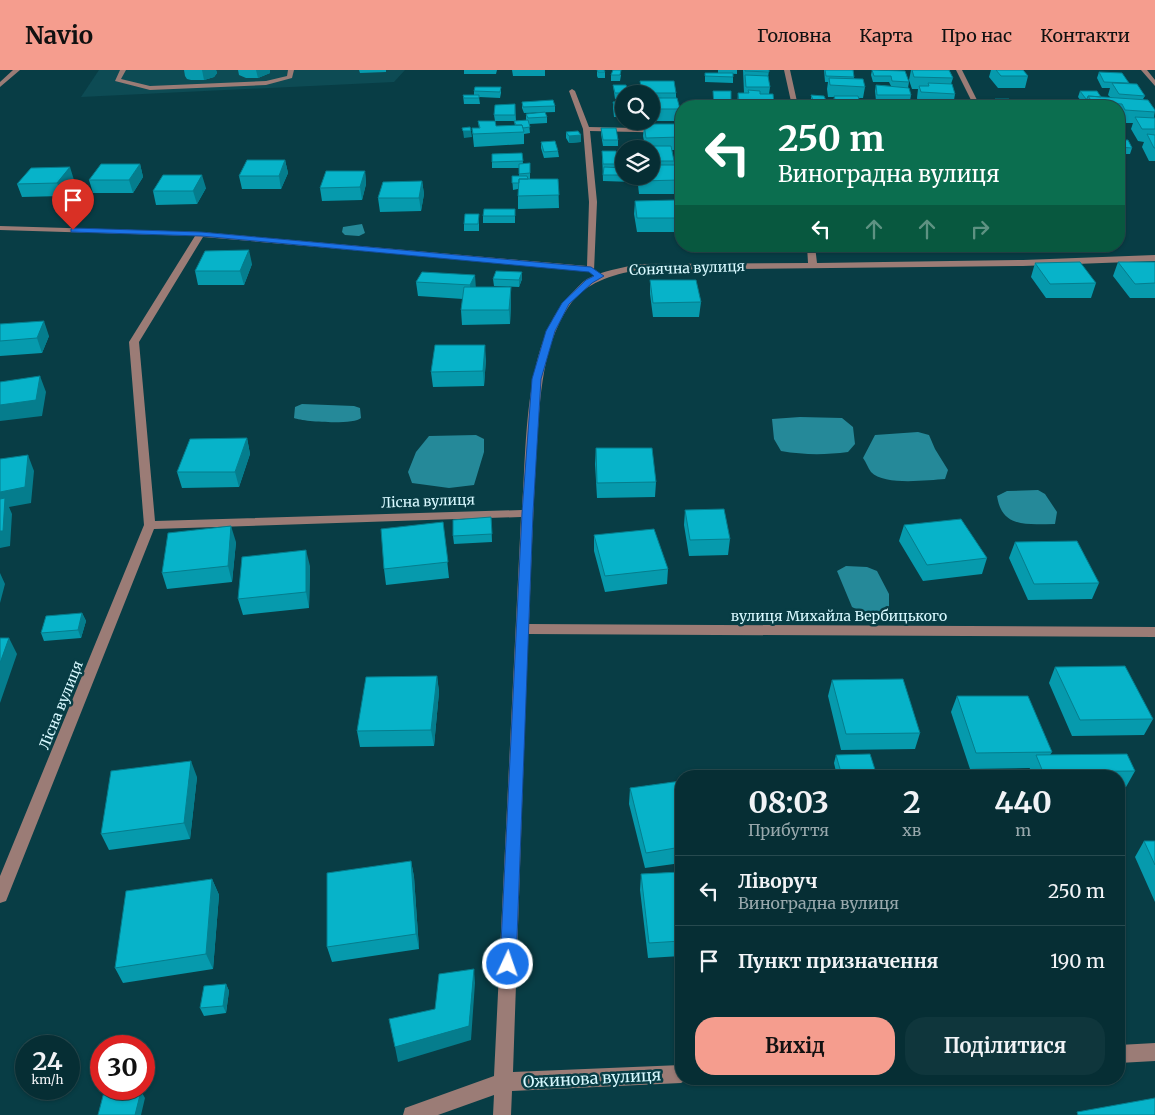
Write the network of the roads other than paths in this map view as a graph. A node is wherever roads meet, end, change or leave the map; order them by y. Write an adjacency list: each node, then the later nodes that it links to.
1 (17, 70): 8 (street)
2 (123, 70): 3 (street)
3 (291, 70)
4 (787, 70): 10 (street)
5 (959, 70): 11 (street)
6 (1144, 70): 7 (street)
7 (1155, 84)
8 (0, 85)
9 (572, 91): 12 (street)
10 (794, 100)
11 (973, 100)
12 (586, 129): 13 (street); 19 (street)
13 (675, 131)
14 (0, 228): 15 (street)
15 (201, 234): 19 (street); 22 (street, Лісна вулиця)
16 (812, 252): 18 (street)
17 (1155, 258): 18 (street, Сонячна вулиця)
18 (813, 265): 20 (street, Сонячна вулиця)
19 (591, 270): 20 (street)
20 (600, 276): 21 (street, Сонячна вулиця)
21 (527, 513): 22 (street, Лісна вулиця); 23 (street, Сонячна вулиця)
22 (150, 525): 25 (street, Лісна вулиця)
23 (522, 629): 24 (street, вулиця Михайла Вербицького); 29 (street, Сонячна вулиця)
24 (1155, 632)
25 (0, 896)
26 (1155, 1052): 27 (street)
27 (1125, 1054)
28 (675, 1074): 29 (street, Ожинова вулиця)
29 (503, 1082): 30 (street); 31 (street, Сонячна вулиця)
30 (412, 1115)
31 (502, 1115)

